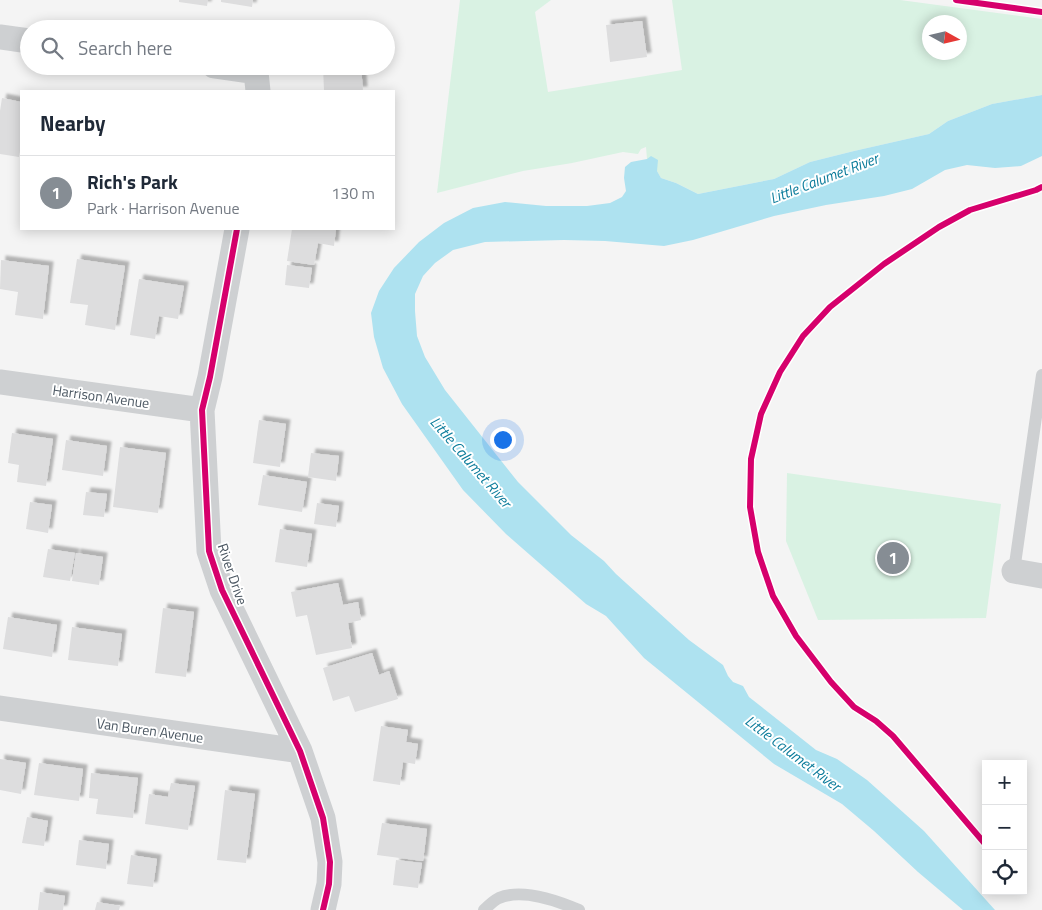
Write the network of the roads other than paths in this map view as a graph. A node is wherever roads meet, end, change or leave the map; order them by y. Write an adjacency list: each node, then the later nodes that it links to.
1 (0, 37): 2 (street)
2 (20, 40)
3 (238, 75): 4 (street)
4 (257, 82)
5 (237, 230): 8 (street, River Drive)
6 (1042, 376): 9 (lane)
7 (0, 382): 8 (street, Harrison Avenue)
8 (202, 410): 12 (street, River Drive)
9 (1014, 571): 10 (street)
10 (1042, 576)
11 (0, 708): 12 (street, Van Buren Avenue)
12 (300, 751): 13 (street, River Drive)
13 (323, 910)
14 (484, 910): 15 (lane)
15 (579, 910)

